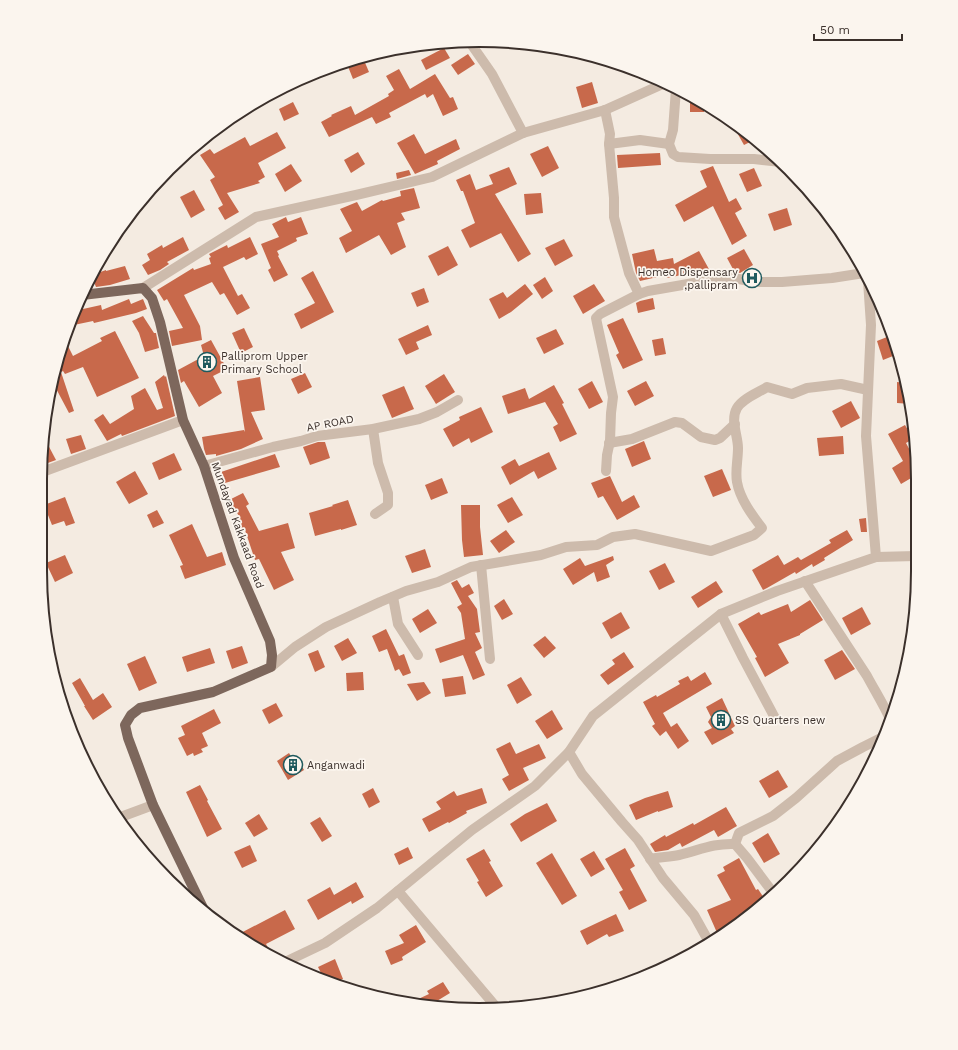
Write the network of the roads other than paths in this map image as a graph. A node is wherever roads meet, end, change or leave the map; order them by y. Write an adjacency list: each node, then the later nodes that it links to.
1 (473, 47): 5 (street)
2 (658, 86): 4 (street)
3 (676, 95): 7 (street)
4 (605, 110): 5 (street); 6 (street)
5 (523, 133): 10 (street)
6 (609, 144): 7 (street); 12 (street)
7 (669, 144): 8 (street)
8 (771, 161)
9 (859, 274): 12 (street)
10 (143, 288): 11 (main road); 16 (main road, Mundayad Kakkaad Road)
11 (89, 294)
12 (639, 294): 19 (street)
13 (869, 294): 14 (street)
14 (868, 390): 17 (street); 25 (street)
15 (458, 400): 18 (street, AP ROAD)
16 (183, 420): 20 (main road, Mundayad Kakkaad Road); 21 (street)
17 (735, 424): 19 (street); 26 (street)
18 (373, 429): 20 (street, AP ROAD); 23 (street)
19 (609, 443): 22 (street)
20 (204, 466): 32 (main road, Mundayad Kakkaad Road)
21 (47, 471)
22 (606, 471)
23 (375, 514)
24 (911, 556): 25 (street)
25 (876, 557): 27 (street)
26 (481, 565): 28 (street); 31 (street)
27 (805, 581): 29 (street); 33 (street)
28 (393, 597): 30 (street); 32 (street)
29 (721, 614): 34 (street); 36 (street)
30 (418, 655)
31 (490, 658)
32 (271, 667): 37 (main road)
33 (887, 712)
34 (775, 718)
35 (876, 741): 39 (street)
36 (569, 752): 40 (street); 42 (street)
37 (153, 805): 38 (street); 43 (main road)
38 (123, 816)
39 (735, 844): 40 (street); 41 (street)
40 (650, 859): 44 (street)
41 (771, 889)
42 (398, 891): 45 (street); 46 (street)
43 (199, 900)
44 (707, 938)
45 (292, 960)
46 (493, 1002)

